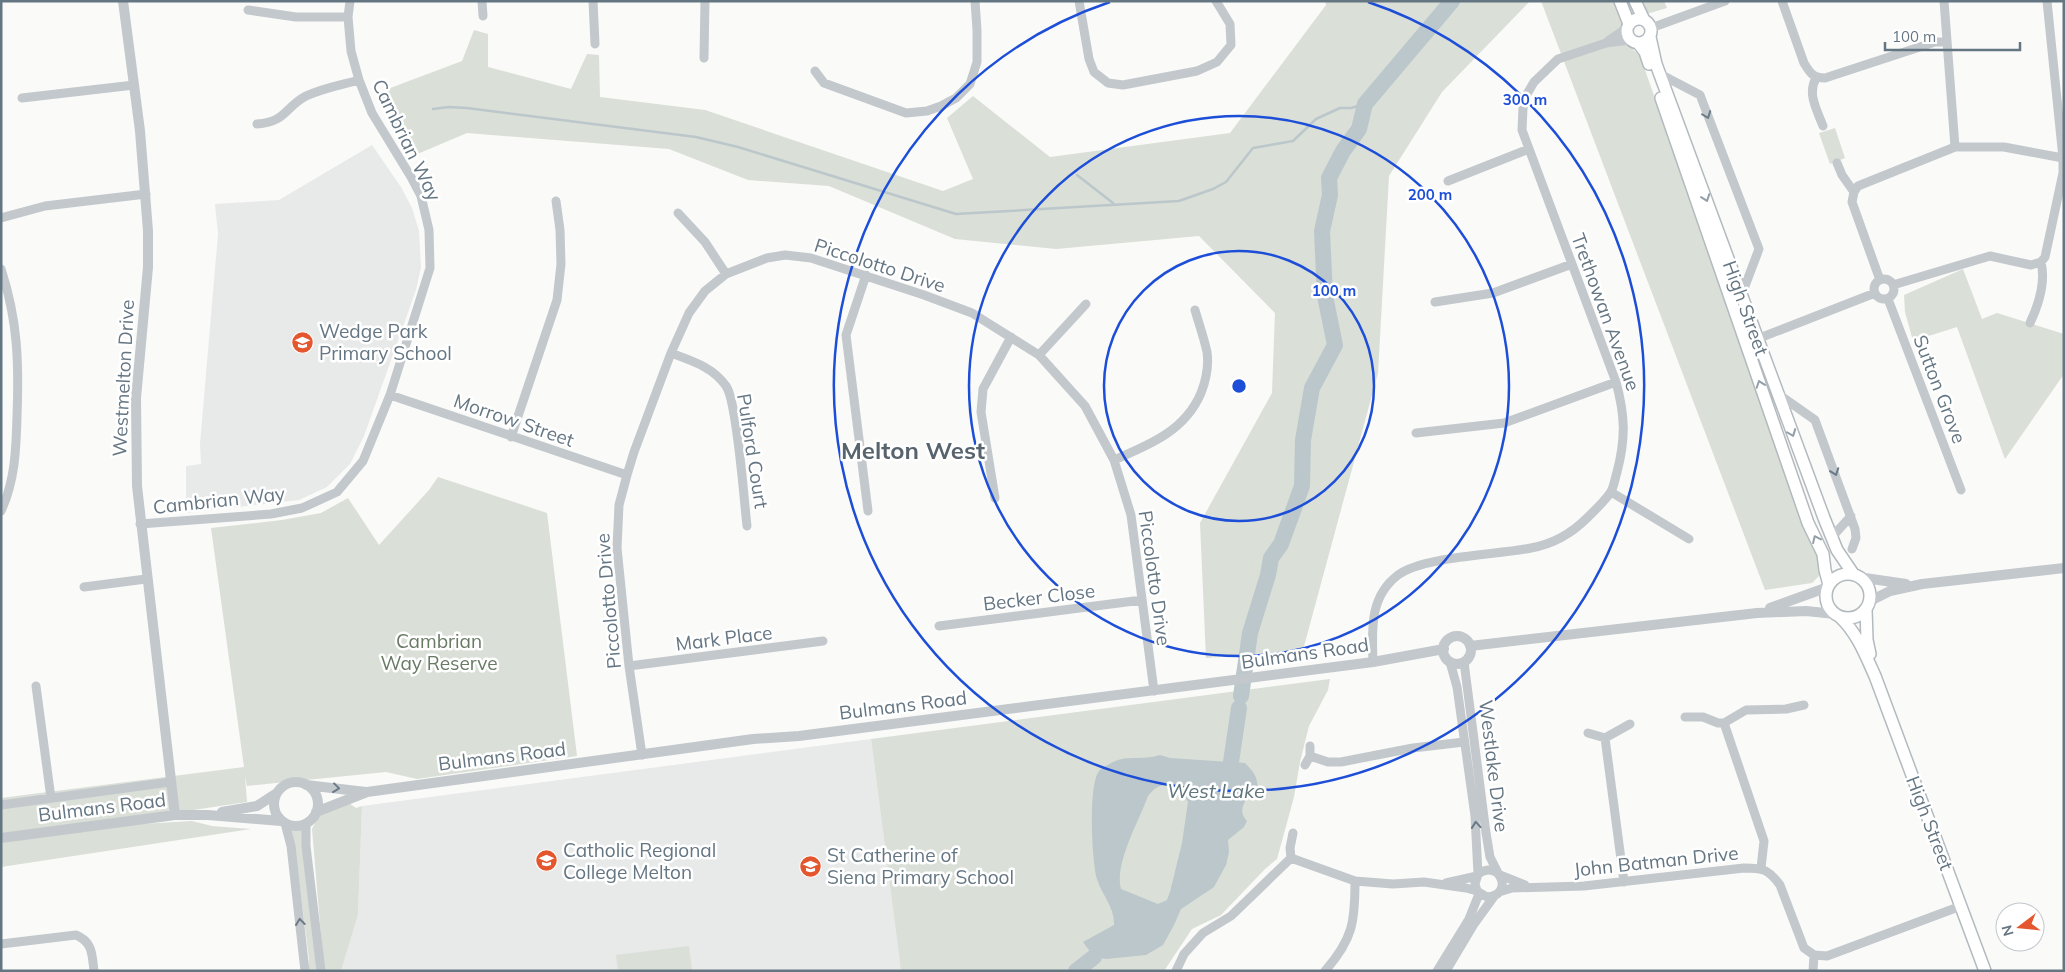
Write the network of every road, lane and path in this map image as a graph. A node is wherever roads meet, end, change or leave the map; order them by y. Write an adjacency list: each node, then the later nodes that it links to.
1 (123, 1): 29 (street, Westmelton Drive)
2 (350, 1): 17 (street, Cambrian Way)
3 (482, 1): 16 (street)
4 (593, 1): 23 (street)
5 (705, 1): 24 (street)
6 (975, 1): 25 (street)
7 (1079, 1): 8 (street)
8 (1216, 1)
9 (1620, 1): 18 (main road)
10 (1635, 1): 19 (main road, High Street)
11 (1725, 1): 19 (street)
12 (1782, 1): 27 (street)
13 (1944, 1): 22 (street)
14 (2047, 1): 35 (street)
15 (248, 10): 17 (street)
16 (483, 16)
17 (348, 17): 28 (street, Cambrian Way)
18 (1628, 26): 19 (main road); 20 (street, Trethowan Avenue); 21 (main road)
19 (1648, 28): 21 (main road); 26 (main road, High Street)
20 (1606, 42): 21 (street, Trethowan Avenue); 34 (street, Trethowan Avenue)
21 (1634, 42): 83 (main road, High Street, one-way to 21)
22 (1947, 42): 27 (street); 33 (street)
23 (595, 44)
24 (704, 58)
25 (815, 71)
26 (1660, 74): 51 (main road, High Street, one-way to 51); 51 (street, one-way to 51)
27 (1816, 78): 32 (street)
28 (359, 80): 31 (street); 63 (street, Cambrian Way)
29 (134, 85): 30 (street); 39 (street, Westmelton Drive)
30 (22, 98)
31 (257, 124)
32 (1823, 126)
33 (1955, 147): 35 (street); 38 (street)
34 (1529, 149): 37 (street); 44 (street, Trethowan Avenue)
35 (2063, 158): 43 (street)
36 (1837, 163): 38 (street)
37 (1448, 181)
38 (1854, 192): 48 (street)
39 (146, 194): 42 (street); 74 (street, Westmelton Drive)
40 (556, 201): 65 (street)
41 (678, 214): 46 (street)
42 (1, 218)
43 (2041, 262): 49 (street); 56 (street)
44 (1572, 264): 53 (street); 61 (street, Trethowan Avenue)
45 (1, 269): 71 (street)
46 (726, 274): 47 (street, Piccolotto Drive); 59 (street, Piccolotto Drive)
47 (866, 275): 57 (street, Piccolotto Drive); 72 (street)
48 (1880, 280): 49 (street); 50 (street)
49 (1893, 285): 52 (street)
50 (1875, 293): 52 (street); 58 (street)
51 (1742, 294): 58 (main road, High Street)
52 (1888, 299): 68 (street, Sutton Grove)
53 (1435, 302)
54 (1086, 304): 60 (street)
55 (1195, 310): 66 (street)
56 (2030, 324)
57 (1011, 336): 60 (street, Piccolotto Drive); 70 (street)
58 (1757, 338): 62 (main road, High Street)
59 (672, 353): 67 (street, Piccolotto Drive); 75 (street, Pulford Court)
60 (1039, 356): 66 (street, Piccolotto Drive)
61 (1616, 382): 64 (street); 69 (street, Trethowan Avenue)
62 (1778, 394): 73 (street, one-way to 73); 76 (main road, High Street, one-way to 76)
63 (390, 395): 65 (street, Morrow Street); 74 (street, Cambrian Way)
64 (1416, 433)
65 (511, 437): 67 (street, Morrow Street)
66 (1114, 460): 85 (street, Piccolotto Drive)
67 (627, 475): 96 (street, Piccolotto Drive)
68 (1961, 490)
69 (1611, 492): 77 (street); 93 (street, Trethowan Avenue)
70 (995, 498)
71 (1, 511)
72 (868, 511)
73 (1851, 516): 76 (street); 78 (street)
74 (140, 524): 81 (street, Westmelton Drive)
75 (748, 526)
76 (1832, 537): 80 (main road, High Street)
77 (1689, 539)
78 (1852, 549)
79 (2064, 568): 82 (street)
80 (1856, 576): 82 (street); 83 (main road); 86 (main road)
81 (146, 579): 84 (street); 111 (street, Westmelton Drive)
82 (1922, 584): 86 (street)
83 (1829, 586): 87 (street); 88 (main road)
84 (84, 587)
85 (1142, 600): 89 (street, Becker Close); 99 (street, Piccolotto Drive)
86 (1866, 608): 88 (main road); 97 (main road, High Street)
87 (1757, 613): 88 (street); 91 (street)
88 (1837, 615): 97 (main road, High Street)
89 (939, 626)
90 (823, 641): 96 (street, Mark Place)
91 (1470, 646): 92 (street); 95 (street)
92 (1444, 648): 93 (street, Bulmans Road); 94 (street)
93 (1373, 662): 99 (street, Bulmans Road)
94 (1450, 662): 95 (street); 106 (street, Westlake Drive)
95 (1464, 662): 126 (street, Westlake Drive)
96 (629, 666): 108 (street, Piccolotto Drive)
97 (1875, 676): 136 (main road, High Street)
98 (36, 686): 115 (street)
99 (1154, 691): 108 (street, Bulmans Road)
100 (1804, 705): 102 (street)
101 (1685, 717): 102 (street)
102 (1724, 723): 125 (street)
103 (1630, 724): 105 (street)
104 (1588, 733): 105 (street)
105 (1605, 738): 129 (street)
106 (1464, 742): 109 (street); 127 (street, Westlake Drive, one-way to 106)
107 (1310, 746): 109 (street)
108 (642, 755): 113 (street, Bulmans Road)
109 (1310, 756): 110 (street)
110 (1305, 765)
111 (170, 782): 115 (street); 118 (street, Westmelton Drive)
112 (305, 784): 113 (street, Bulmans Road, one-way to 113); 114 (street); 117 (street)
113 (367, 792): 117 (street, Bulmans Road)
114 (277, 793): 119 (street, Bulmans Road); 120 (street)
115 (51, 798): 116 (street)
116 (1, 805)
117 (316, 812): 121 (street)
118 (175, 815): 119 (street, Bulmans Road); 123 (street, Bulmans Road)
119 (208, 815): 120 (street, Bulmans Road)
120 (283, 822): 121 (street); 134 (street)
121 (306, 824): 132 (street)
122 (1293, 833): 124 (street)
123 (1, 838)
124 (1291, 858): 128 (street); 144 (street)
125 (1762, 868): 129 (street, John Batman Drive); 139 (street, John Batman Drive)
126 (1499, 874): 127 (street); 131 (street, John Batman Drive); 135 (street)
127 (1478, 875): 130 (street); 133 (street)
128 (1355, 881): 130 (street); 145 (street)
129 (1624, 882): 131 (street, John Batman Drive)
130 (1439, 884): 133 (street)
131 (1533, 887): 135 (street, John Batman Drive)
132 (312, 892): 134 (street); 138 (street)
133 (1478, 892): 135 (street); 146 (street)
134 (297, 894): 140 (street, one-way to 134)
135 (1497, 894): 147 (street)
136 (1962, 906): 139 (street); 149 (main road, High Street)
137 (1, 944): 141 (street)
138 (320, 954): 140 (street); 143 (street)
139 (1814, 955): 148 (street)
140 (305, 956): 142 (street)
141 (94, 971)
142 (305, 971)
143 (320, 971)
144 (1176, 971)
145 (1325, 971)
146 (1437, 971)
147 (1446, 971)
148 (1813, 971)
149 (1985, 971)

